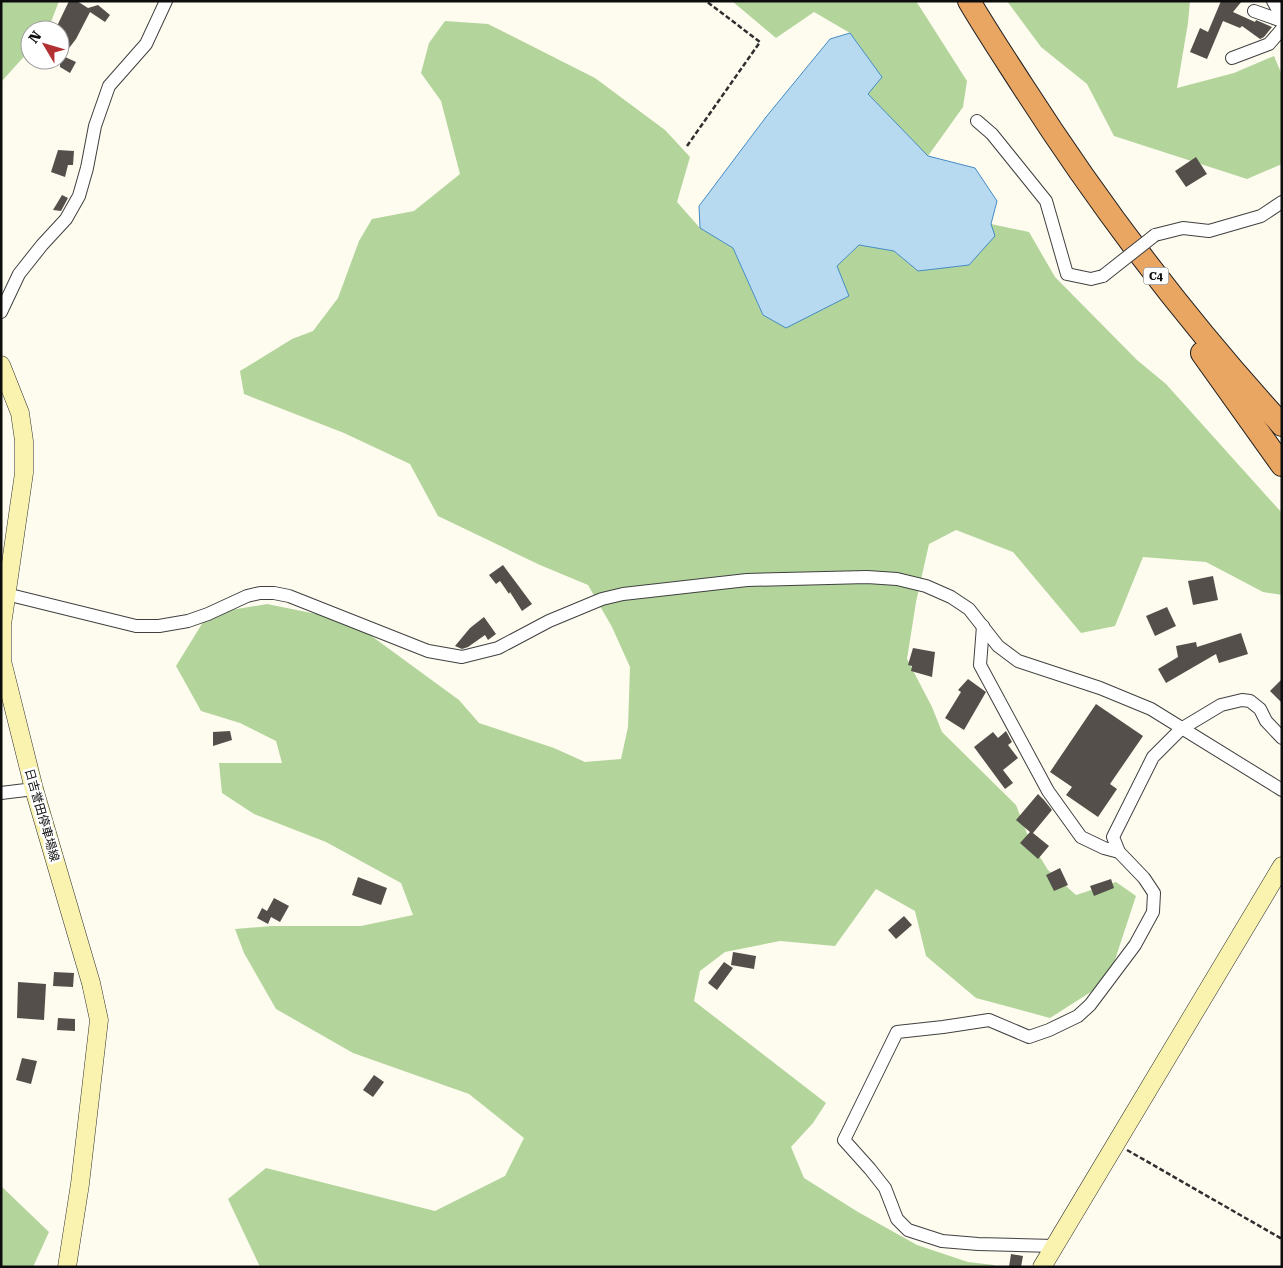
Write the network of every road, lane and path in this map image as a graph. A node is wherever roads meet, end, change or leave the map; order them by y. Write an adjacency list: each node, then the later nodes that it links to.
1 (166, 1): 13 (street)
2 (706, 1): 11 (path)
3 (970, 1): 10 (highway, C4)
4 (1273, 1): 6 (street)
5 (1254, 11): 6 (street)
6 (1282, 19)
7 (1282, 29): 8 (street)
8 (1232, 58)
9 (977, 121): 12 (street, bridge)
10 (1060, 144): 15 (highway, C4); 18 (highway)
11 (687, 146)
12 (1282, 202)
13 (1, 312)
14 (1, 365): 19 (main road, 日吉誉田停車場線)
15 (1260, 402): 16 (highway); 17 (highway, C4)
16 (1282, 421)
17 (1282, 425)
18 (1282, 465)
19 (6, 594): 20 (main road, 日吉誉田停車場線); 21 (street)
20 (1, 625): 24 (main road, 日吉誉田停車場線)
21 (983, 626): 22 (street); 27 (street)
22 (1181, 729): 23 (street); 25 (street); 27 (street)
23 (1282, 738)
24 (34, 790): 26 (street); 32 (main road, 日吉誉田停車場線)
25 (1282, 790)
26 (1, 794)
27 (1119, 852): 31 (street)
28 (1282, 866): 29 (main road)
29 (1115, 1143): 30 (path); 31 (main road)
30 (1282, 1239)
31 (1054, 1246): 33 (main road)
32 (68, 1267)
33 (1042, 1267)

